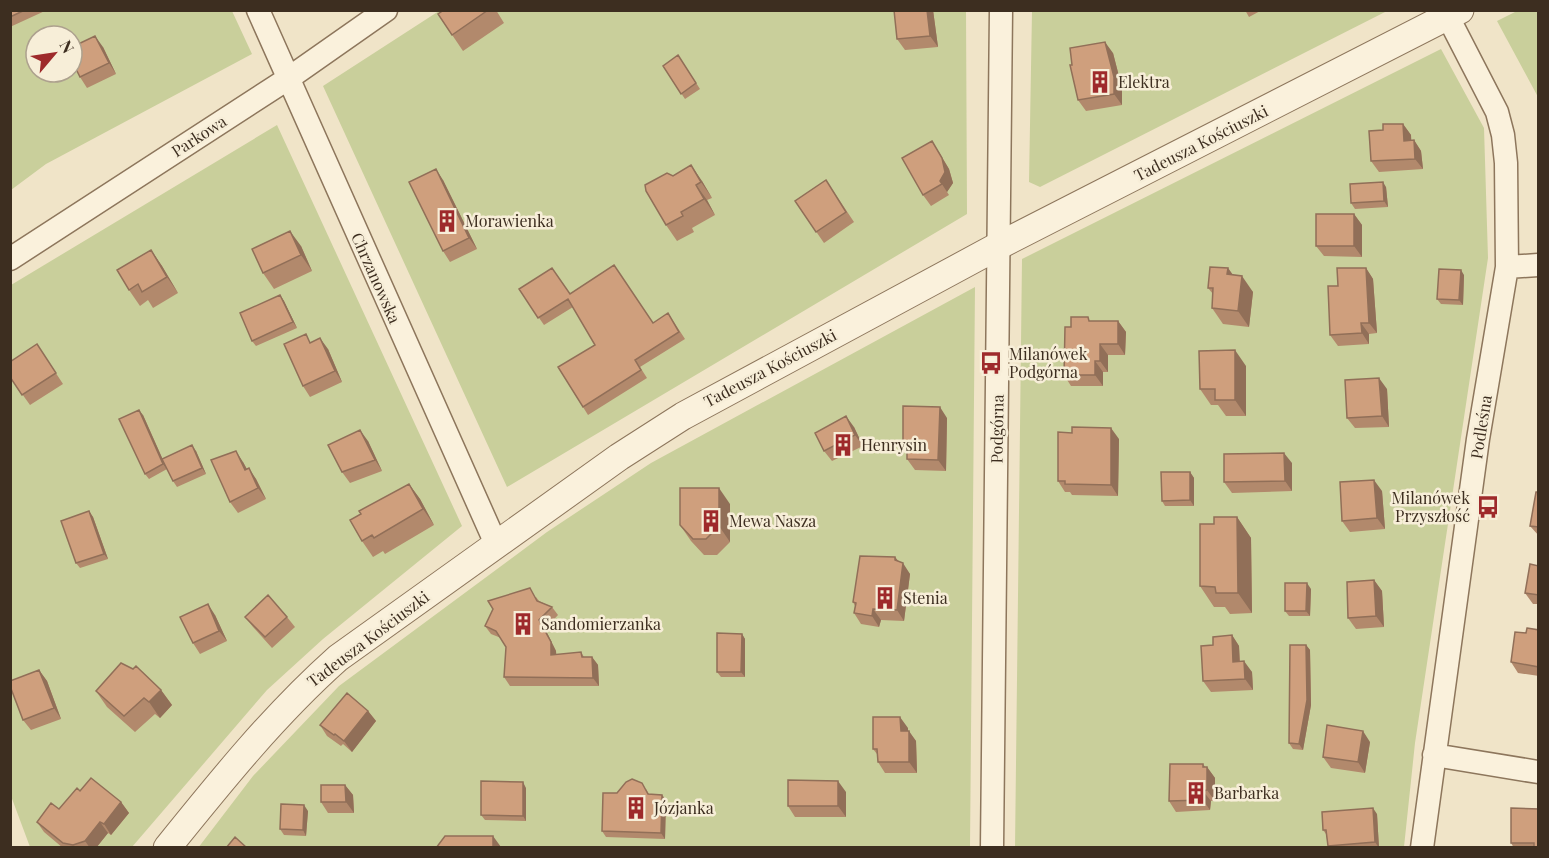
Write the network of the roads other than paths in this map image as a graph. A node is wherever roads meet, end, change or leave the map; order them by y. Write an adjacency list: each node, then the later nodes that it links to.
1 (258, 10): 5 (street, Chrzanowska)
2 (386, 10): 5 (street, Parkowa)
3 (1001, 10): 6 (street, Podgórna)
4 (1454, 14): 6 (street, Tadeusza Kościuszki); 9 (street, Podleśna)
5 (289, 78): 7 (street, Parkowa); 10 (street, Chrzanowska)
6 (1000, 245): 10 (street, Tadeusza Kościuszki); 14 (street, Podgórna)
7 (10, 259)
8 (1539, 265): 9 (street)
9 (1507, 267): 11 (street, Podleśna)
10 (496, 544): 13 (street, Tadeusza Kościuszki)
11 (1434, 754): 12 (street); 15 (street, Podleśna)
12 (1539, 772)
13 (167, 848)
14 (992, 848)
15 (1422, 848)

